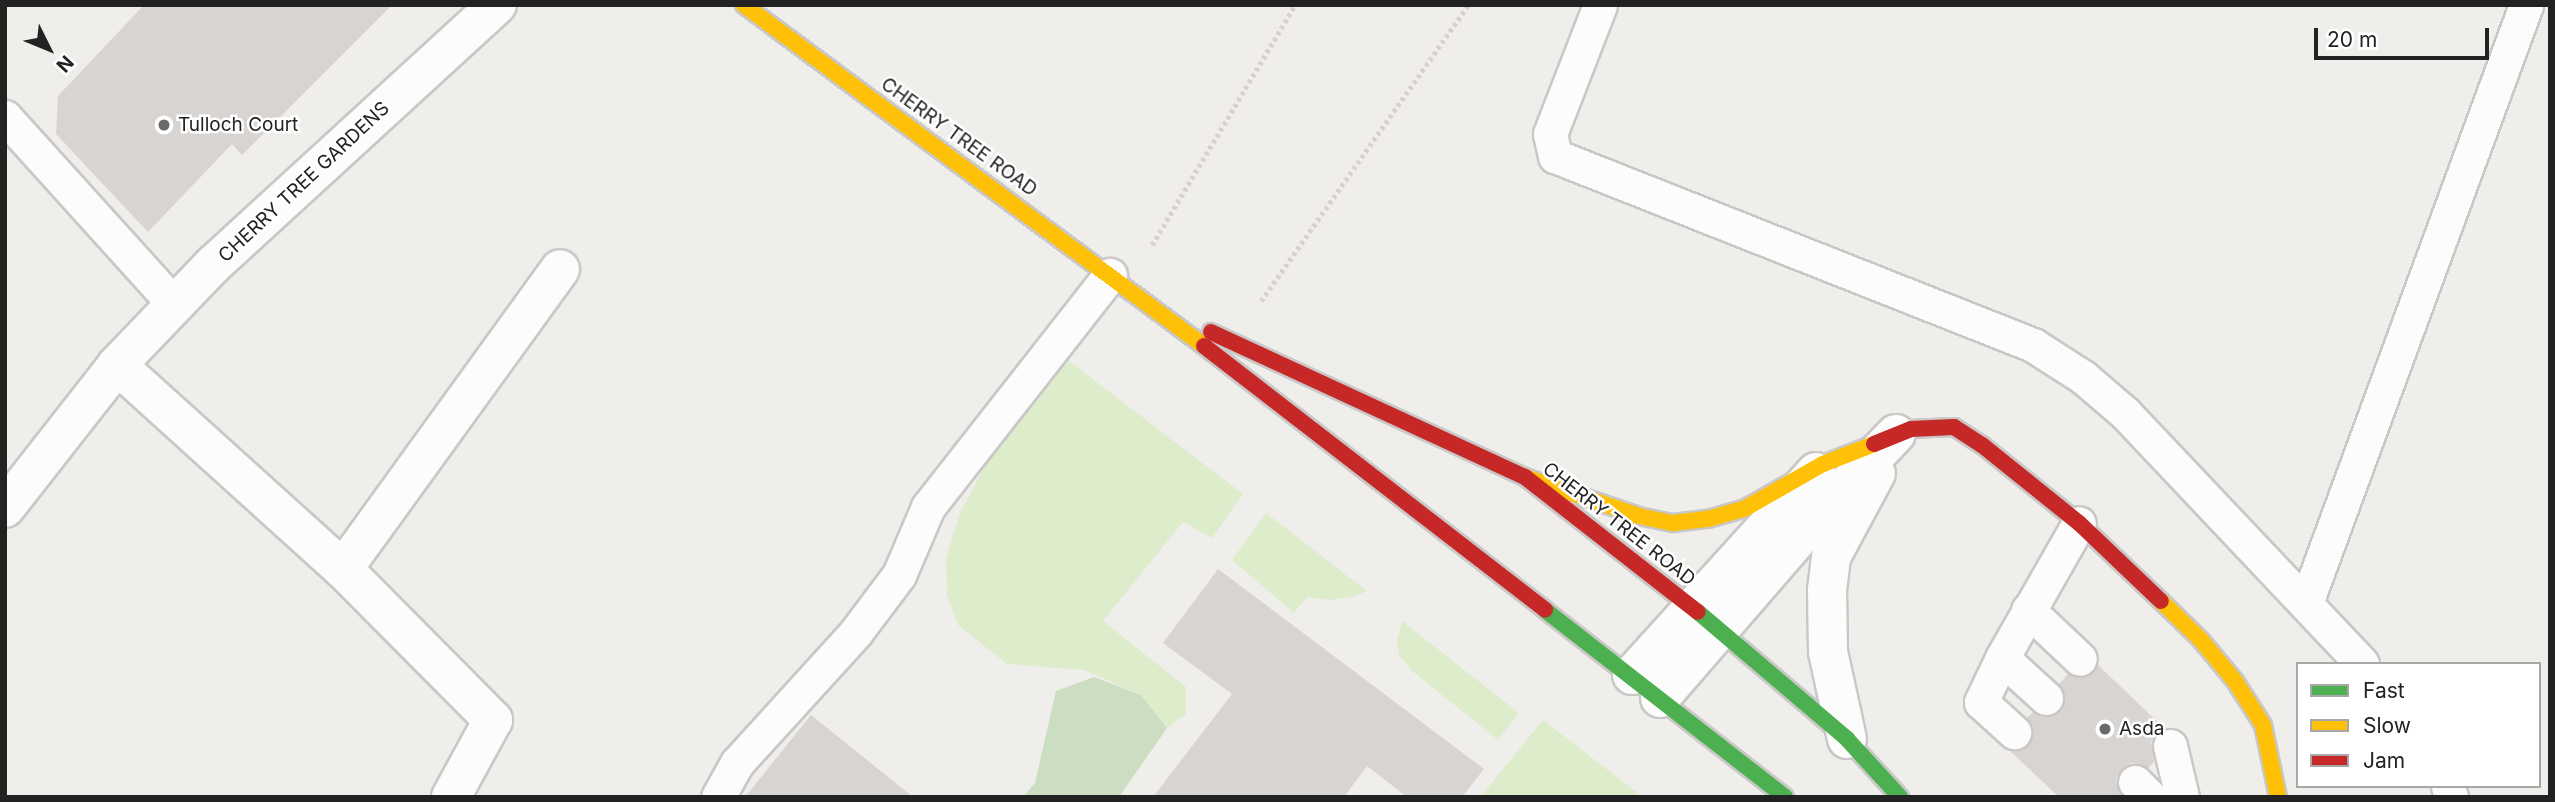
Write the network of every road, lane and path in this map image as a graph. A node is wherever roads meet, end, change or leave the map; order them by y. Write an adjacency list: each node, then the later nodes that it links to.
1 (496, 5): 11 (street, CHERRY TREE GARDENS)
2 (744, 5): 9 (street, CHERRY TREE ROAD)
3 (1295, 5): 9 (path)
4 (1468, 5): 12 (path)
5 (1600, 5): 20 (lane)
6 (2526, 5): 20 (lane)
7 (5, 117): 11 (lane)
8 (560, 268): 19 (street)
9 (1119, 281): 10 (street, CHERRY TREE ROAD); 32 (lane)
10 (1149, 303): 12 (street, CHERRY TREE ROAD); 26 (street, CHERRY TREE ROAD)
11 (175, 305): 13 (street, CHERRY TREE GARDENS)
12 (1233, 342): 16 (street, CHERRY TREE ROAD)
13 (117, 365): 17 (street, CHERRY TREE GARDENS); 19 (street)
14 (1896, 434): 15 (street); 18 (street); 22 (street); 29 (street)
15 (1823, 464): 16 (street); 22 (street)
16 (1525, 477): 22 (street, CHERRY TREE ROAD)
17 (5, 508)
18 (2079, 523): 21 (lane); 36 (street)
19 (343, 569): 31 (street)
20 (2306, 603): 25 (lane)
21 (2028, 610): 23 (lane); 24 (lane)
22 (1706, 619): 26 (street); 29 (street, CHERRY TREE ROAD)
23 (2002, 657): 27 (lane); 28 (lane)
24 (2080, 659)
25 (2360, 662)
26 (1646, 687): 33 (street, CHERRY TREE ROAD)
27 (2046, 698)
28 (2014, 732)
29 (1847, 739): 34 (street, CHERRY TREE ROAD)
30 (2170, 746): 35 (lane)
31 (452, 797)
32 (718, 797)
33 (1785, 797)
34 (1900, 797)
35 (2182, 797)
36 (2278, 797)

